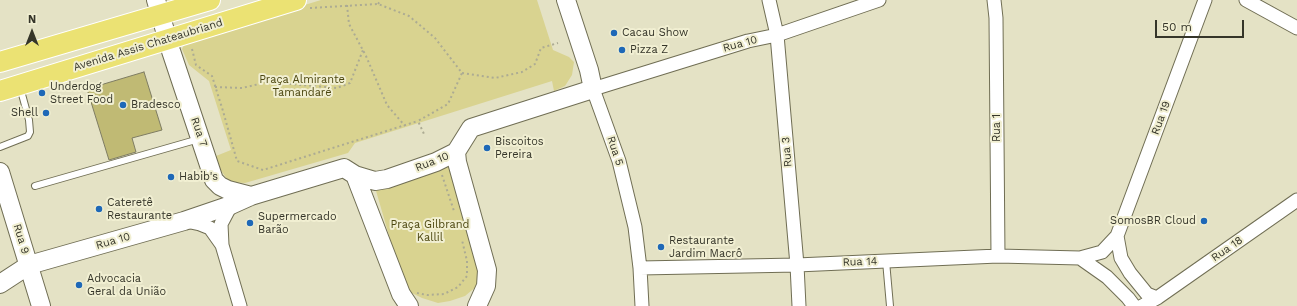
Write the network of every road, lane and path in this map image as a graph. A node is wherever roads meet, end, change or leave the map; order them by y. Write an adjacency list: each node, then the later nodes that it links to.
1 (210, 0): 12 (main road)
2 (381, 0): 9 (path)
3 (566, 0): 23 (main road, Rua 5)
4 (769, 0): 14 (street, Rua 3)
5 (879, 0): 14 (street, Rua 10)
6 (994, 0): 43 (street, Rua 1)
7 (1205, 0): 41 (street, Rua 19)
8 (1246, 0): 13 (street)
9 (378, 4): 11 (path); 20 (path)
10 (300, 5): 11 (path); 15 (main road, Avenida Assis Chateaubriand)
11 (347, 5): 18 (path)
12 (158, 7): 15 (main road, Rua 7); 19 (main road)
13 (1297, 28)
14 (777, 35): 23 (street, Rua 10); 47 (street, Rua 3)
15 (168, 39): 21 (main road, Avenida Assis Chateaubriand); 28 (main road, Rua 7)
16 (558, 43): 20 (path)
17 (191, 46): 22 (path)
18 (362, 50): 22 (path); 26 (path)
19 (0, 62)
20 (462, 73): 25 (path)
21 (20, 85): 24 (main road, Avenida Assis Chateaubriand); 29 (lane)
22 (215, 87): 26 (path)
23 (593, 88): 30 (main road, Rua 10); 48 (street, Rua 5)
24 (0, 91)
25 (418, 121): 26 (path); 27 (path)
26 (405, 126)
27 (424, 134)
28 (200, 138): 34 (lane); 35 (main road, Rua 7)
29 (0, 146)
30 (456, 152): 31 (main road, Rua 10); 52 (main road)
31 (436, 162): 33 (main road, Rua 10); 38 (path)
32 (0, 172): 46 (main road, Rua 9)
33 (355, 175): 35 (main road, Rua 10); 50 (main road)
34 (35, 186)
35 (251, 196): 37 (main road, Rua 10)
36 (1297, 200): 51 (street, Rua 18)
37 (231, 205): 39 (main road, Rua 10); 42 (street)
38 (455, 214)
39 (184, 221): 42 (street); 46 (main road, Rua 10)
40 (460, 234): 50 (path)
41 (1117, 236): 44 (street, Rua 14); 51 (street)
42 (222, 245): 54 (street)
43 (998, 256): 44 (street, Rua 14); 45 (street, Rua 14)
44 (1080, 258): 58 (street)
45 (886, 261): 47 (street, Rua 14); 57 (lane)
46 (29, 265): 49 (main road, Rua 10); 53 (main road, Rua 9)
47 (797, 265): 48 (street, Rua 14); 56 (street, Rua 3)
48 (640, 268): 55 (street, Rua 5)
49 (0, 284)
50 (412, 299)
51 (1158, 302): 59 (street, Rua 18)
52 (475, 305)
53 (41, 306)
54 (240, 306)
55 (642, 306)
56 (799, 306)
57 (890, 306)
58 (1134, 306)
59 (1142, 306)

